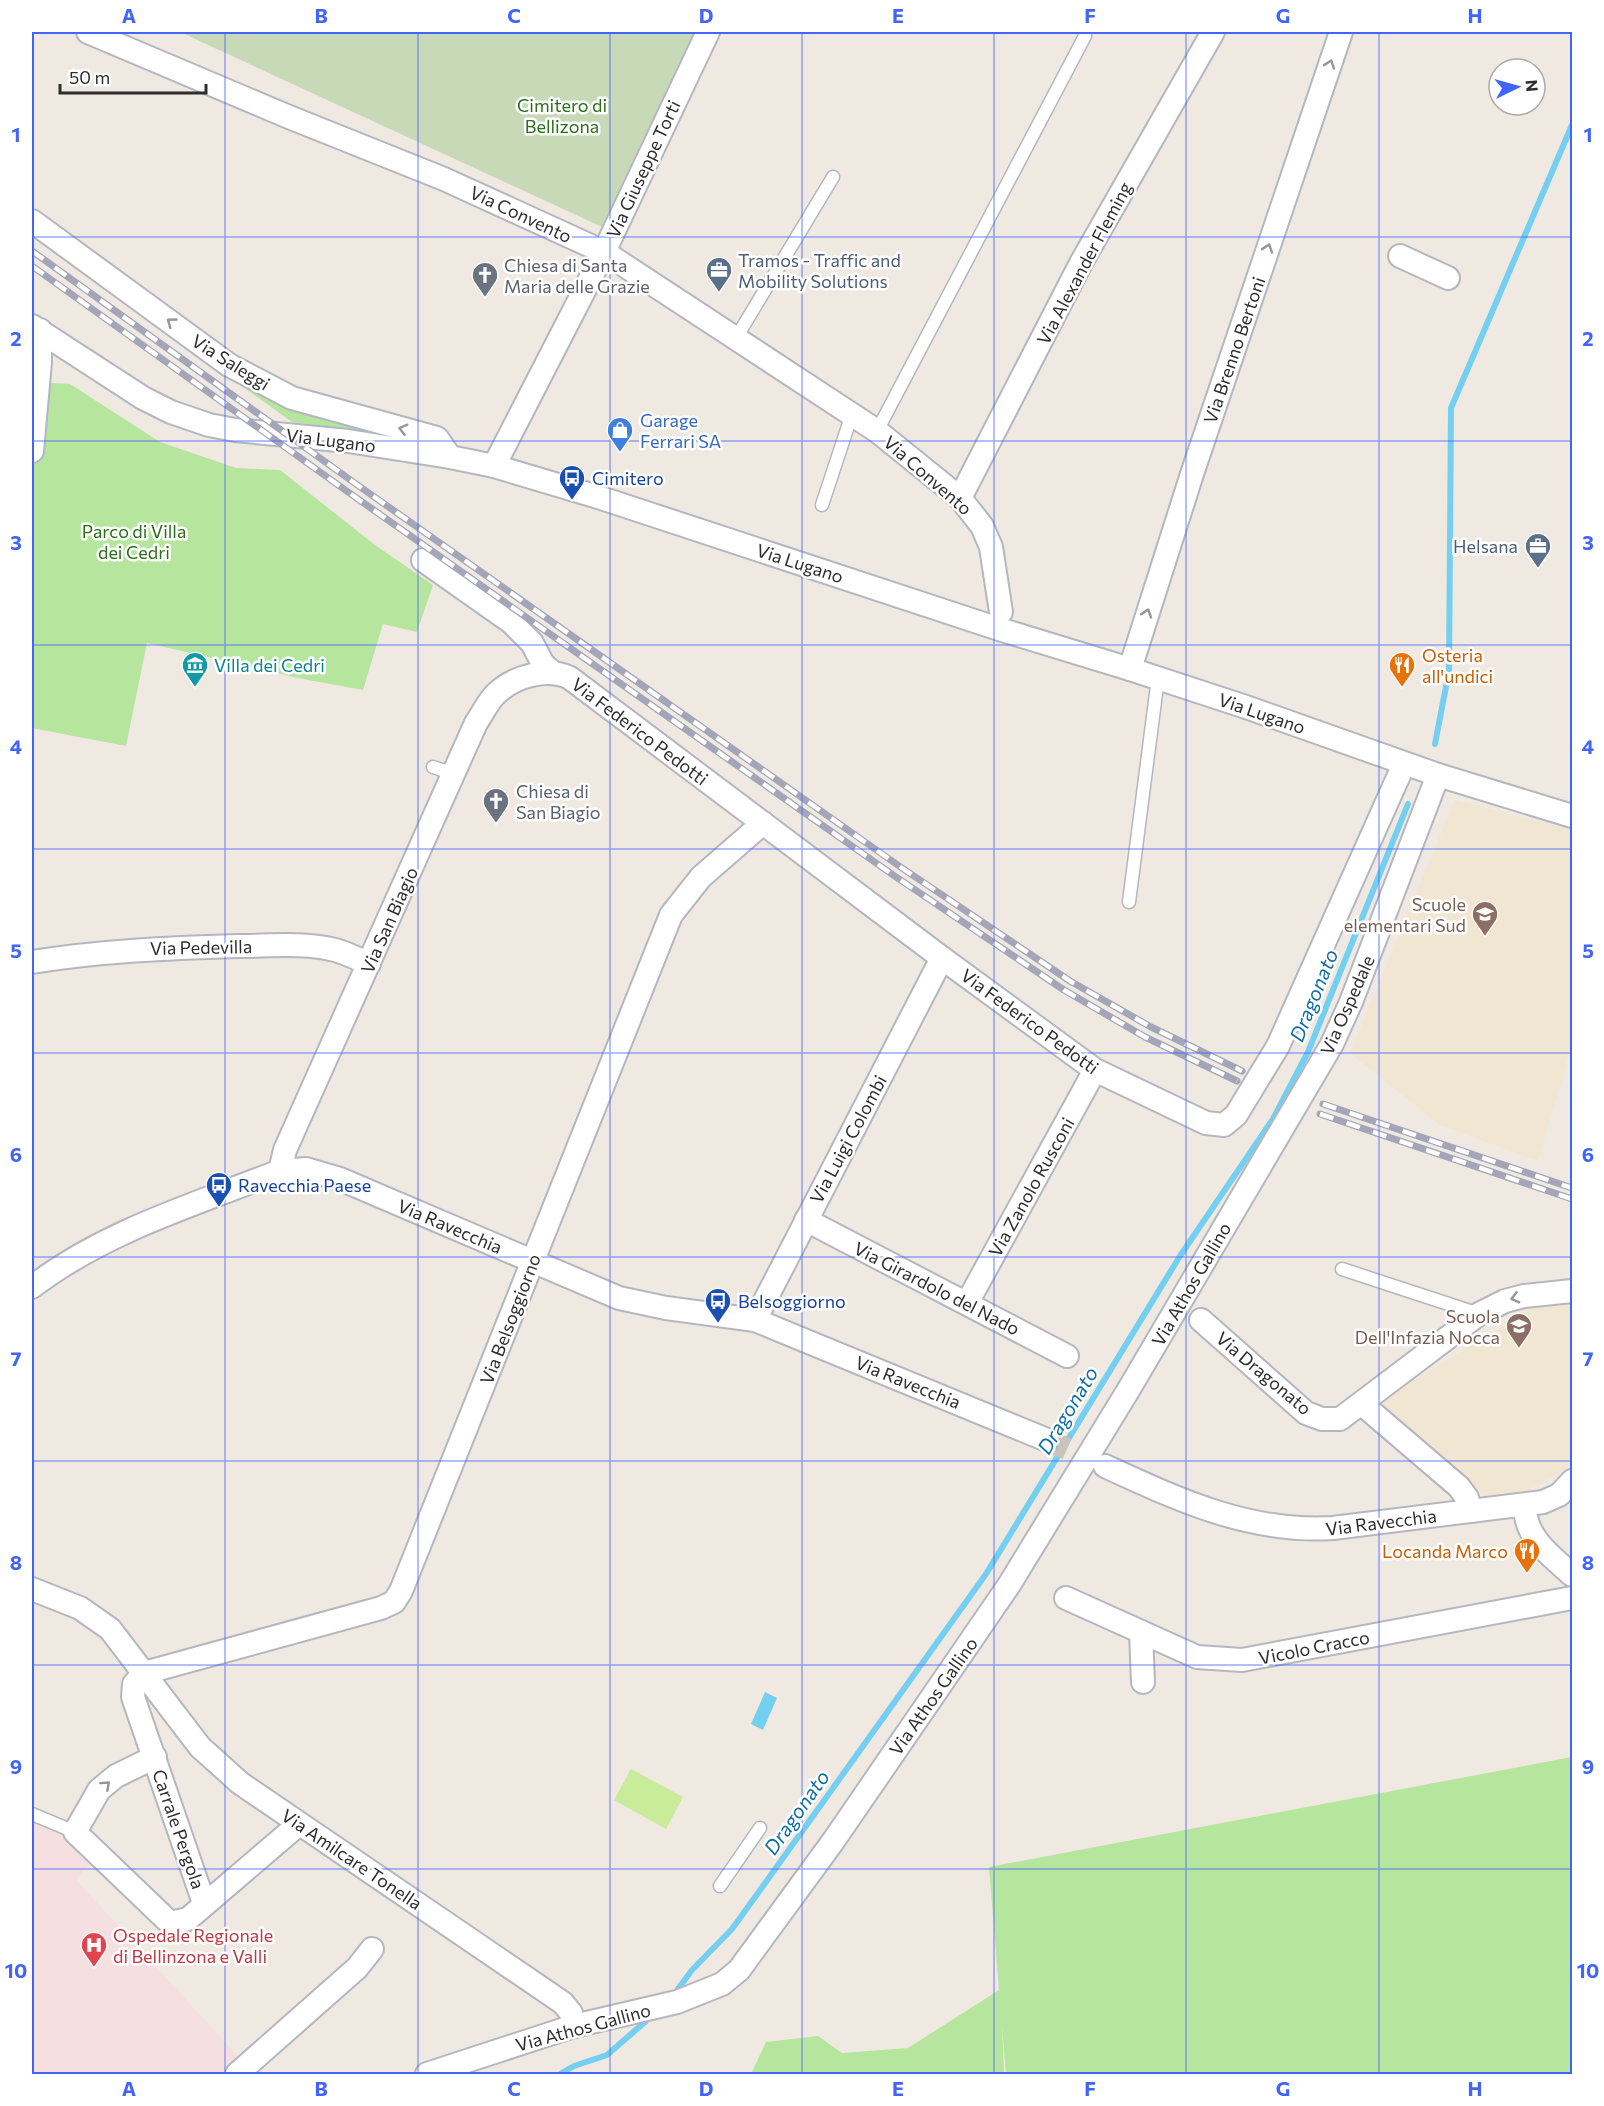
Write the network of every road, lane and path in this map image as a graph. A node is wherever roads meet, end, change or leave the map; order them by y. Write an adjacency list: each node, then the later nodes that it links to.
1 (88, 32): 6 (street, Via Convento)
2 (708, 32): 9 (street, Via Giuseppe Torti)
3 (1213, 32): 19 (street, Via Alexander Fleming)
4 (1341, 32): 23 (street, Via Brenno Bertoni, one-way to 4)
5 (1085, 36): 15 (lane)
6 (138, 41): 9 (street, Via Convento)
7 (833, 177): 13 (lane)
8 (32, 221): 17 (street, Via Saleggi, one-way to 8)
9 (604, 252): 13 (street, Via Convento); 18 (street, Via Giuseppe Torti)
10 (1400, 256): 11 (street)
11 (1448, 278)
12 (36, 328): 16 (street); 17 (street, Via Lugano)
13 (736, 338): 14 (street, Via Convento)
14 (852, 414): 15 (street, Via Convento); 20 (lane)
15 (877, 431): 19 (street, Via Convento)
16 (32, 451)
17 (450, 457): 18 (street, Via Lugano)
18 (494, 466): 23 (street, Via Lugano)
19 (960, 498): 22 (street, Via Convento)
20 (822, 505)
21 (423, 560): 24 (street, Via Federico Pedotti)
22 (1002, 612)
23 (1130, 669): 25 (street, Via Lugano)
24 (553, 673): 26 (street, Via Federico Pedotti); 30 (street, Via Federico Pedotti)
25 (1158, 678): 27 (street, Via Lugano); 31 (lane)
26 (515, 681): 34 (street, Via San Biagio)
27 (1404, 764): 28 (street, Via Lugano); 35 (street, Via Federico Pedotti)
28 (1438, 775): 29 (street, Via Lugano); 36 (street, Via Ospedale)
29 (1572, 816)
30 (763, 823): 32 (street, Via Federico Pedotti); 39 (street, Via Belsoggiorno)
31 (1129, 902)
32 (942, 958): 35 (street, Via Federico Pedotti); 38 (street, Via Luigi Colombi)
33 (32, 962): 34 (street, Via Pedevilla)
34 (369, 964): 37 (street, Via San Biagio)
35 (1095, 1070): 43 (street, Via Zanolo Rusconi)
36 (1282, 1128): 69 (street, Via Athos Gallino)
37 (280, 1171): 39 (street, Via Ravecchia); 41 (street, Via Ravecchia)
38 (806, 1220): 43 (street, Via Girardolo del Nado); 45 (street, Via Luigi Colombi)
39 (532, 1262): 45 (street, Via Ravecchia); 59 (street, Via Belsoggiorno)
40 (1342, 1269): 44 (lane)
41 (32, 1287)
42 (1572, 1291): 44 (street, Via Dragonato, one-way to 44)
43 (967, 1303): 47 (street, Via Girardolo del Nado)
44 (1479, 1314): 48 (street, Via Dragonato)
45 (755, 1320): 49 (street, Via Ravecchia)
46 (1201, 1320): 48 (street, Via Dragonato)
47 (1067, 1356)
48 (1362, 1404): 53 (street)
49 (1047, 1440)
50 (1105, 1466): 53 (street, Via Ravecchia)
51 (1572, 1481): 52 (street, Via Ravecchia)
52 (1524, 1505): 53 (street, Via Ravecchia); 54 (street)
53 (1470, 1511)
54 (1572, 1575)
55 (32, 1589): 59 (street, Via Amilcare Tonella)
56 (1066, 1598): 58 (street, Vicolo Cracco)
57 (1572, 1598): 58 (street, Vicolo Cracco)
58 (1141, 1632): 60 (street)
59 (144, 1674): 61 (street, Carrale Pergola); 63 (street, Via Amilcare Tonella)
60 (1143, 1682)
61 (155, 1756): 65 (street, Carrale Pergola, one-way to 61); 67 (street, Carrale Pergola)
62 (32, 1814): 65 (lane)
63 (299, 1824): 67 (street); 69 (street, Via Amilcare Tonella)
64 (760, 1828): 66 (lane)
65 (75, 1832): 67 (street, Carrale Pergola)
66 (720, 1886)
67 (204, 1903)
68 (372, 1949): 70 (street)
69 (574, 2026): 71 (street, Via Athos Gallino)
70 (237, 2074)
71 (427, 2074)

